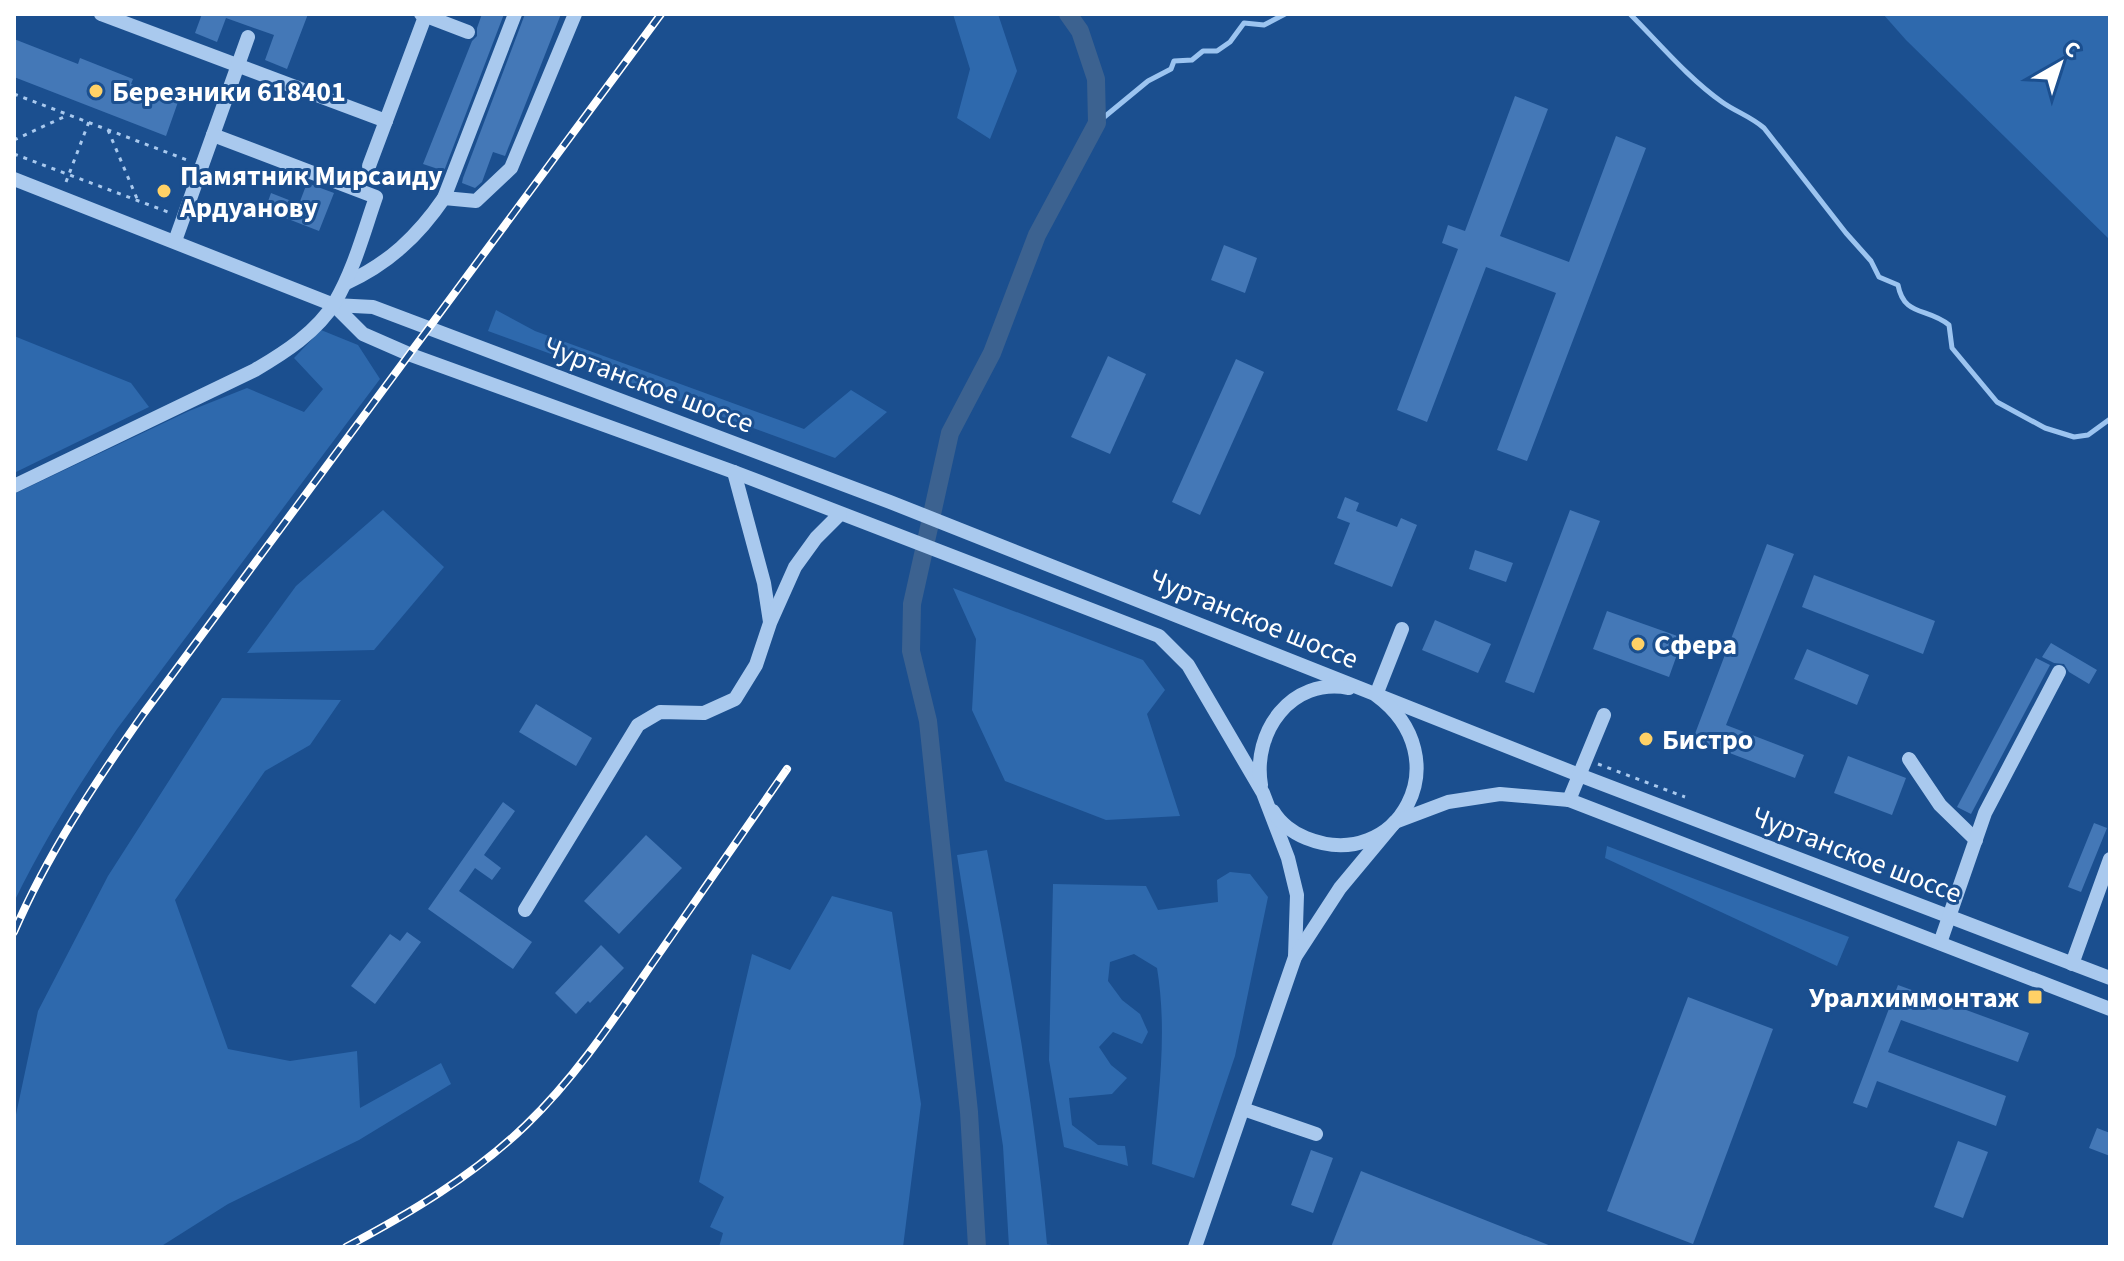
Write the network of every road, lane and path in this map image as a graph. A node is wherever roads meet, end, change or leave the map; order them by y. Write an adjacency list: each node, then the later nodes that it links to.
1 (101, 14): 7 (street)
2 (515, 14): 21 (street)
3 (575, 14): 21 (street)
4 (424, 15): 5 (street); 11 (street)
5 (468, 32)
6 (248, 37): 7 (street)
7 (238, 65): 11 (street); 13 (street)
8 (14, 94): 9 (path)
9 (68, 115): 10 (path); 14 (path)
10 (90, 121): 12 (path); 18 (path)
11 (386, 121): 17 (street)
12 (108, 130): 16 (path); 22 (path)
13 (213, 135): 16 (street); 25 (street)
14 (14, 140)
15 (14, 154): 18 (path)
16 (202, 166): 23 (street)
17 (369, 166)
18 (69, 175): 20 (path); 22 (path)
19 (14, 179): 20 (street)
20 (60, 197): 24 (street)
21 (444, 198): 25 (street)
22 (138, 201): 23 (path)
23 (184, 218): 24 (street)
24 (175, 241): 26 (street)
25 (346, 283): 26 (street)
26 (334, 305): 27 (street, Чуртанское шоссе); 28 (street); 33 (street, Чуртанское шоссе)
27 (734, 472): 29 (street, Чуртанское шоссе); 30 (street)
28 (14, 486)
29 (840, 514): 30 (street); 37 (street, Чуртанское шоссе)
30 (770, 623): 42 (street)
31 (1402, 629): 33 (street)
32 (2059, 672): 40 (street)
33 (1371, 693): 36 (street, Чуртанское шоссе); 37 (street); 39 (street)
34 (1604, 715): 36 (street)
35 (1909, 759): 40 (street)
36 (1579, 775): 38 (street); 43 (street, Чуртанское шоссе)
37 (1263, 793): 39 (street); 45 (street, Чуртанское шоссе)
38 (1569, 800): 39 (street, Чуртанское шоссе); 44 (street, Чуртанское шоссе)
39 (1395, 822): 45 (street)
40 (1976, 840): 43 (street)
41 (2110, 859): 46 (street)
42 (525, 910)
43 (1950, 917): 44 (street); 46 (street, Чуртанское шоссе)
44 (1940, 943): 48 (street, Чуртанское шоссе)
45 (1295, 957): 49 (street)
46 (2072, 964): 47 (street, Чуртанское шоссе)
47 (2110, 978)
48 (2110, 1009)
49 (1243, 1109): 50 (street); 51 (street)
50 (1316, 1134)
51 (1195, 1247)

